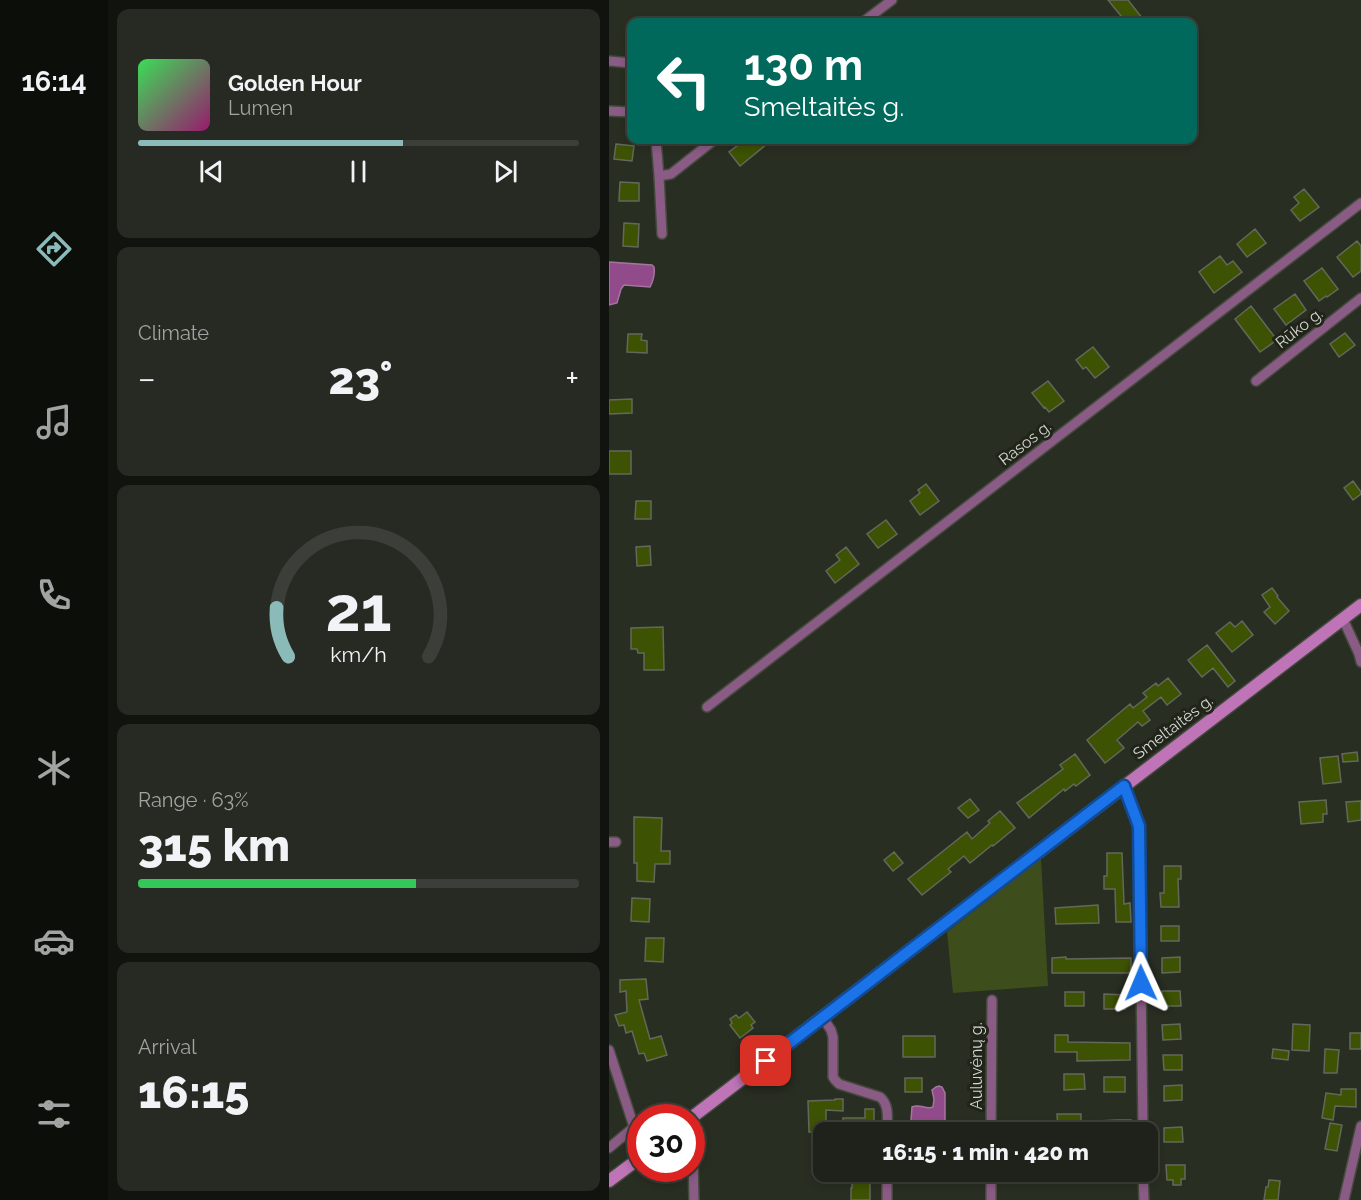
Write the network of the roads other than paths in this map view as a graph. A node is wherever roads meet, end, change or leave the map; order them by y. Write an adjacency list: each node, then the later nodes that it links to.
1 (892, 0): 2 (street)
2 (868, 18)
3 (609, 61): 4 (street)
4 (627, 63)
5 (609, 111): 6 (street)
6 (627, 112)
7 (656, 144): 9 (street)
8 (709, 144): 9 (street)
9 (660, 176): 11 (street)
10 (1361, 203): 17 (street, Rasos g.)
11 (662, 234)
12 (1361, 298): 13 (street, Rūko g.)
13 (1256, 381)
14 (1361, 604): 15 (main road, Smeltaitės g.)
15 (1343, 619): 16 (street); 18 (main road, Smeltaitės g.)
16 (1361, 662)
17 (708, 707)
18 (1124, 786): 20 (main road, Smeltaitės g.); 25 (street)
19 (992, 1000): 24 (street, Auluvėnų g.)
20 (823, 1018): 22 (main road, Smeltaitės g.); 23 (street)
21 (609, 1050): 27 (street)
22 (705, 1107)
23 (887, 1122)
24 (991, 1122)
25 (1143, 1122)
26 (1361, 1126): 38 (street)
27 (609, 1148)
28 (627, 1168): 29 (main road)
29 (609, 1182)
30 (694, 1182): 34 (street)
31 (887, 1182): 35 (street)
32 (991, 1182): 36 (street)
33 (1143, 1182): 37 (street)
34 (694, 1200)
35 (887, 1200)
36 (991, 1200)
37 (1144, 1200)
38 (1344, 1200)

